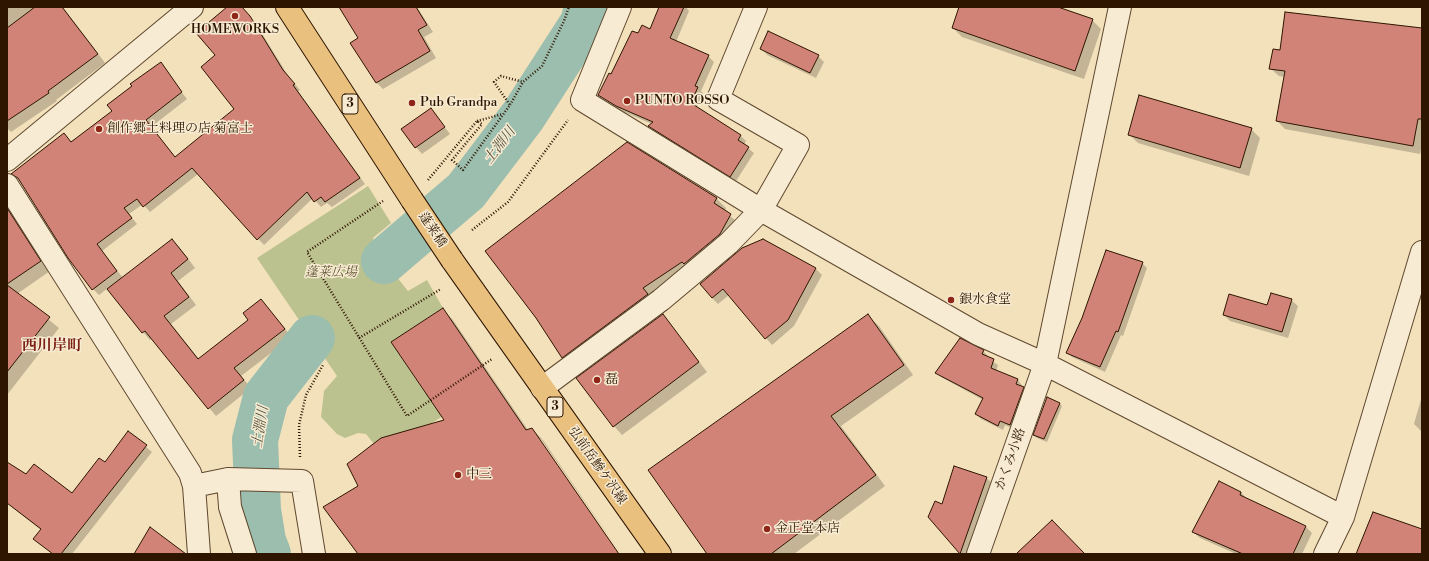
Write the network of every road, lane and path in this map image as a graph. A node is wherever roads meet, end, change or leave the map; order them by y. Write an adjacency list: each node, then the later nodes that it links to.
1 (192, 7): 12 (street)
2 (287, 7): 19 (main road, 蓬莱橋 / 3, bridge)
3 (569, 7): 7 (path)
4 (620, 7): 8 (street)
5 (756, 7): 16 (street)
6 (1120, 7): 23 (street, かくみ小路)
7 (523, 82): 9 (path); 9 (path)
8 (582, 100): 16 (street); 17 (path)
9 (510, 105): 10 (path)
10 (503, 114): 11 (path); 11 (path)
11 (476, 121): 13 (path)
12 (7, 160)
13 (426, 182)
14 (7, 185): 28 (street)
15 (383, 201): 21 (path)
16 (761, 210): 23 (street); 25 (street)
17 (472, 230)
18 (1422, 252): 29 (street)
19 (452, 260): 25 (main road, 弘前岳鰺ケ沢線 / 3)
20 (441, 289): 21 (path)
21 (359, 338): 22 (path)
22 (492, 359)
23 (1045, 364): 29 (street); 34 (street, かくみ小路)
24 (323, 365): 27 (path)
25 (542, 388): 33 (main road, 弘前岳鰺ケ沢線 / 3)
26 (228, 479): 27 (street); 28 (street); 31 (street)
27 (295, 480): 32 (street)
28 (194, 486): 30 (street)
29 (1343, 517): 35 (street)
30 (199, 554)
31 (245, 554)
32 (314, 554)
33 (660, 554)
34 (978, 554)
35 (1325, 554)

